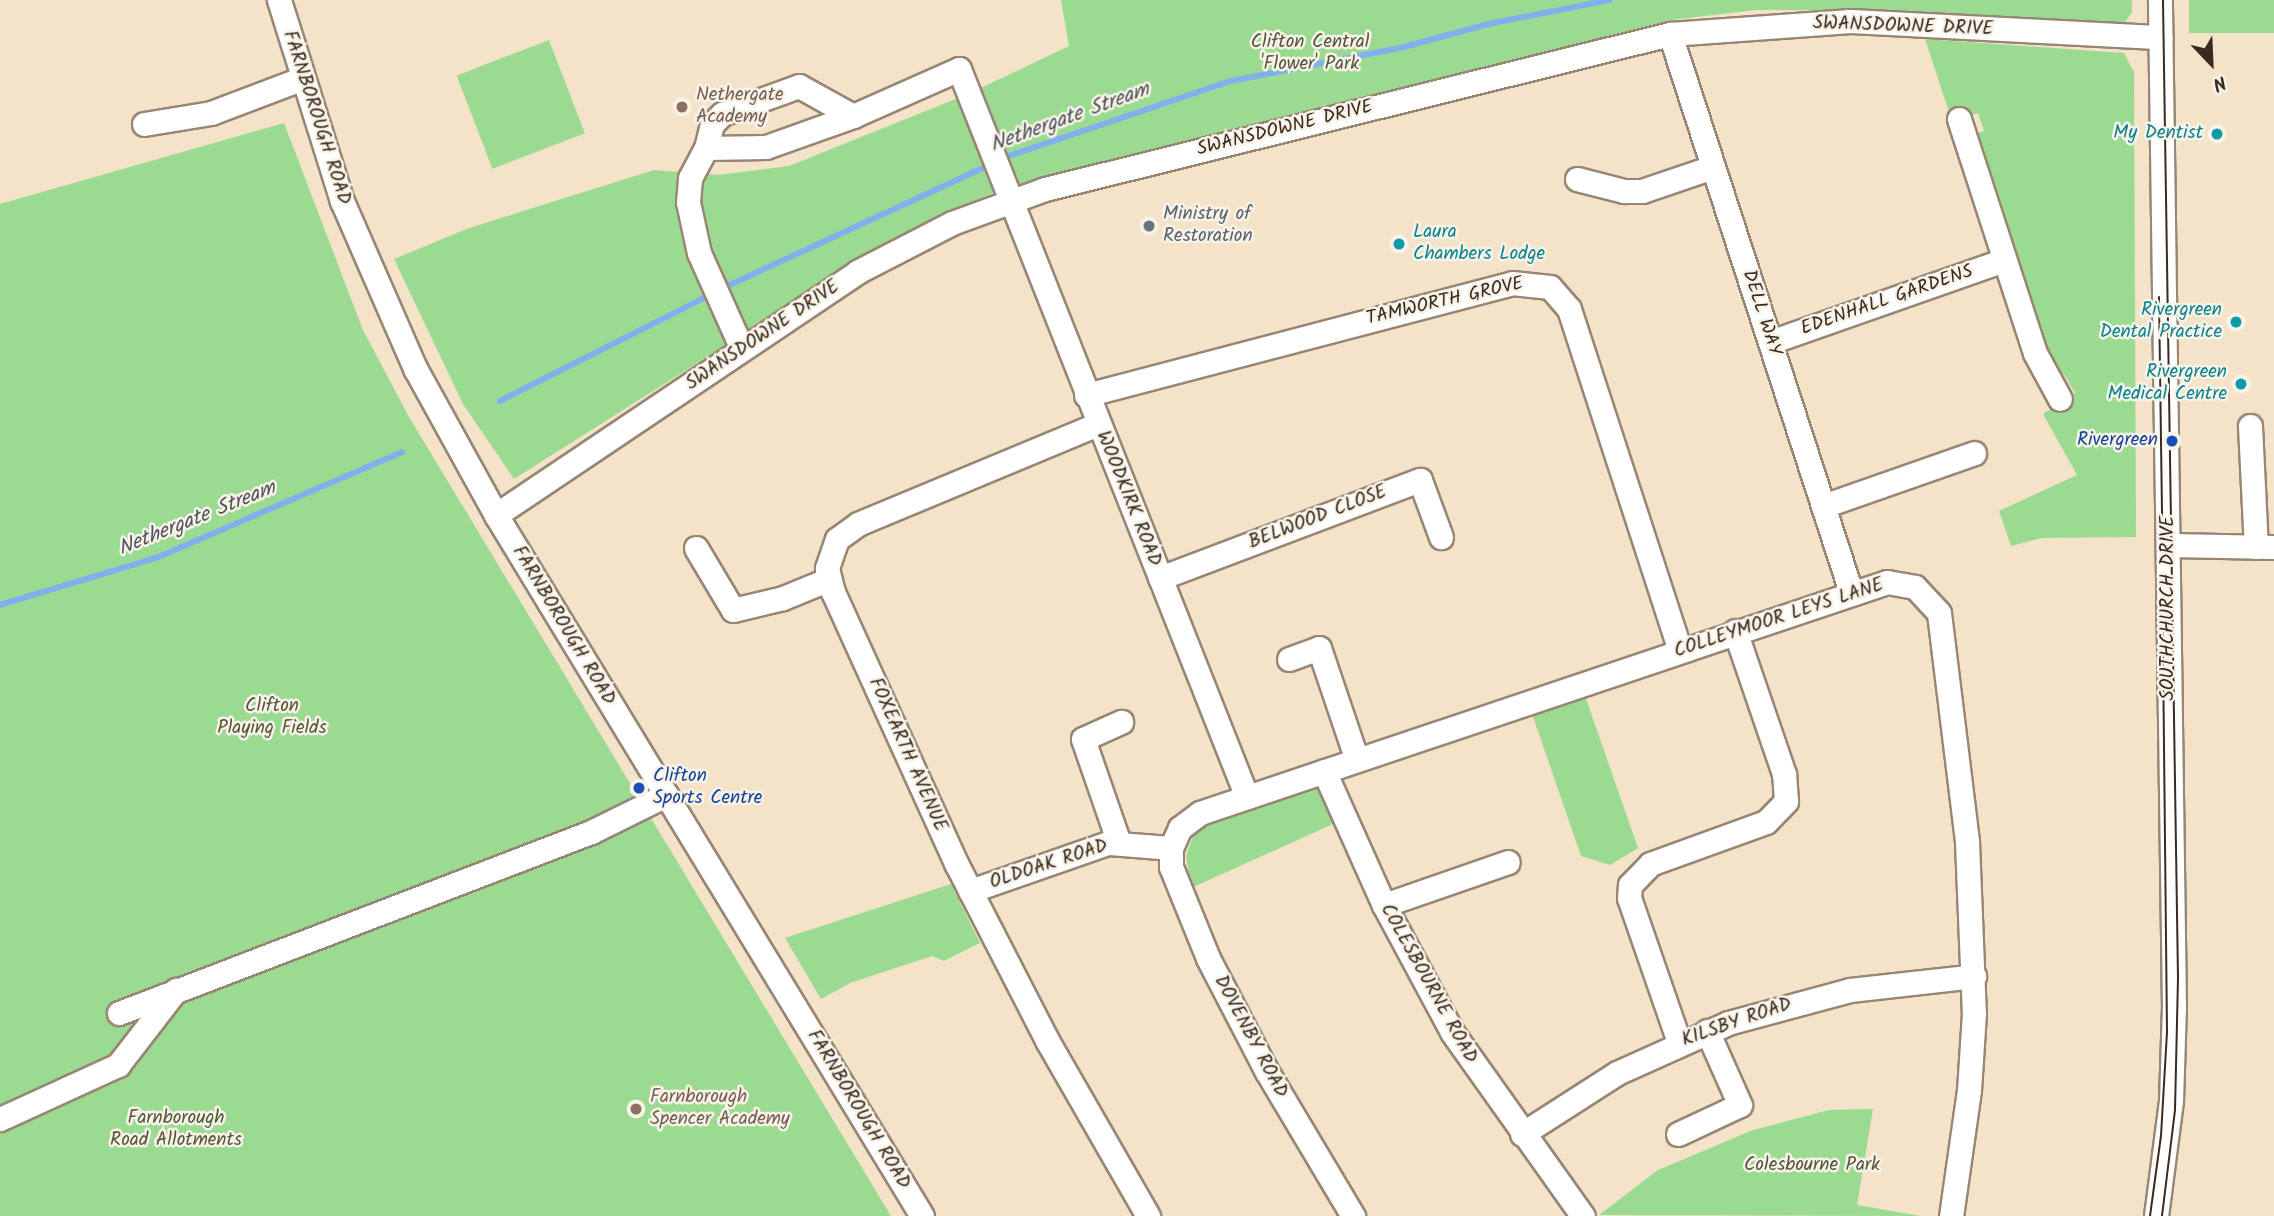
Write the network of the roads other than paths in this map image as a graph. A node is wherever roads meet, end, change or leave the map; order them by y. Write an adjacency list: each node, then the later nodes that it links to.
1 (279, 0): 5 (street, FARNBOROUGH ROAD)
2 (2160, 0): 4 (street, SOUTHCHURCH DRIVE)
3 (1670, 34): 4 (street, SWANSDOWNE DRIVE); 10 (street, DELL WAY); 12 (street, SWANSDOWNE DRIVE)
4 (2161, 37): 24 (street, SOUTHCHURCH DRIVE)
5 (303, 78): 8 (street); 22 (street, FARNBOROUGH ROAD)
6 (853, 116): 9 (street); 9 (street); 12 (street, WOODKIRK ROAD)
7 (1967, 123): 13 (street)
8 (144, 124)
9 (706, 148): 15 (street)
10 (1713, 167): 11 (street); 14 (street, DELL WAY)
11 (1577, 179)
12 (1009, 201): 15 (street, SWANSDOWNE DRIVE); 16 (street, WOODKIRK ROAD)
13 (2004, 260): 14 (street, EDENHALL GARDENS); 17 (street)
14 (1770, 342): 21 (street, DELL WAY)
15 (743, 349): 22 (street, SWANSDOWNE DRIVE)
16 (1086, 394): 18 (street, WOODKIRK ROAD); 31 (street, TAMWORTH GROVE)
17 (2060, 399)
18 (1098, 424): 27 (street, WOODKIRK ROAD); 28 (street)
19 (2250, 426): 25 (street)
20 (1974, 453): 21 (street)
21 (1823, 506): 29 (street, DELL WAY)
22 (496, 515): 36 (street, FARNBOROUGH ROAD)
23 (1441, 537): 27 (street, BELWOOD CLOSE)
24 (2169, 545): 25 (street); 56 (street, SOUTHCHURCH DRIVE)
25 (2265, 547)
26 (696, 548): 28 (street)
27 (1160, 578): 37 (street, WOODKIRK ROAD)
28 (829, 579): 41 (street, FOXEARTH AVENUE)
29 (1851, 592): 30 (street, COLLEYMOOR LEYS LANE); 43 (street, COLLEYMOOR LEYS LANE)
30 (1735, 631): 31 (street, COLLEYMOOR LEYS LANE); 47 (street)
31 (1681, 650): 34 (street, COLLEYMOOR LEYS LANE)
32 (1289, 659): 34 (street)
33 (1121, 722): 38 (street)
34 (1357, 760): 35 (street, COLLEYMOOR LEYS LANE)
35 (1324, 771): 37 (street, COLLEYMOOR LEYS LANE); 42 (street, COLESBOURNE ROAD)
36 (666, 795): 44 (street); 51 (street, FARNBOROUGH ROAD)
37 (1247, 797): 39 (street, COLLEYMOOR LEYS LANE)
38 (1119, 843): 39 (street, OLDOAK ROAD); 41 (street, OLDOAK ROAD)
39 (1171, 848): 53 (street, DOVENBY ROAD)
40 (1508, 862): 42 (street)
41 (970, 891): 52 (street, FOXEARTH AVENUE)
42 (1384, 905): 50 (street, COLESBOURNE ROAD)
43 (1974, 976): 46 (street, KILSBY ROAD); 55 (street, COLLEYMOOR LEYS LANE)
44 (176, 990): 45 (street); 48 (street)
45 (119, 1013)
46 (1707, 1031): 47 (street, KILSBY ROAD); 49 (street)
47 (1679, 1042): 50 (street, KILSBY ROAD)
48 (0, 1119)
49 (1678, 1133)
50 (1522, 1134): 54 (street, COLESBOURNE ROAD)
51 (922, 1216)
52 (1148, 1216)
53 (1353, 1216)
54 (1583, 1216)
55 (1951, 1216)
56 (2156, 1216)

